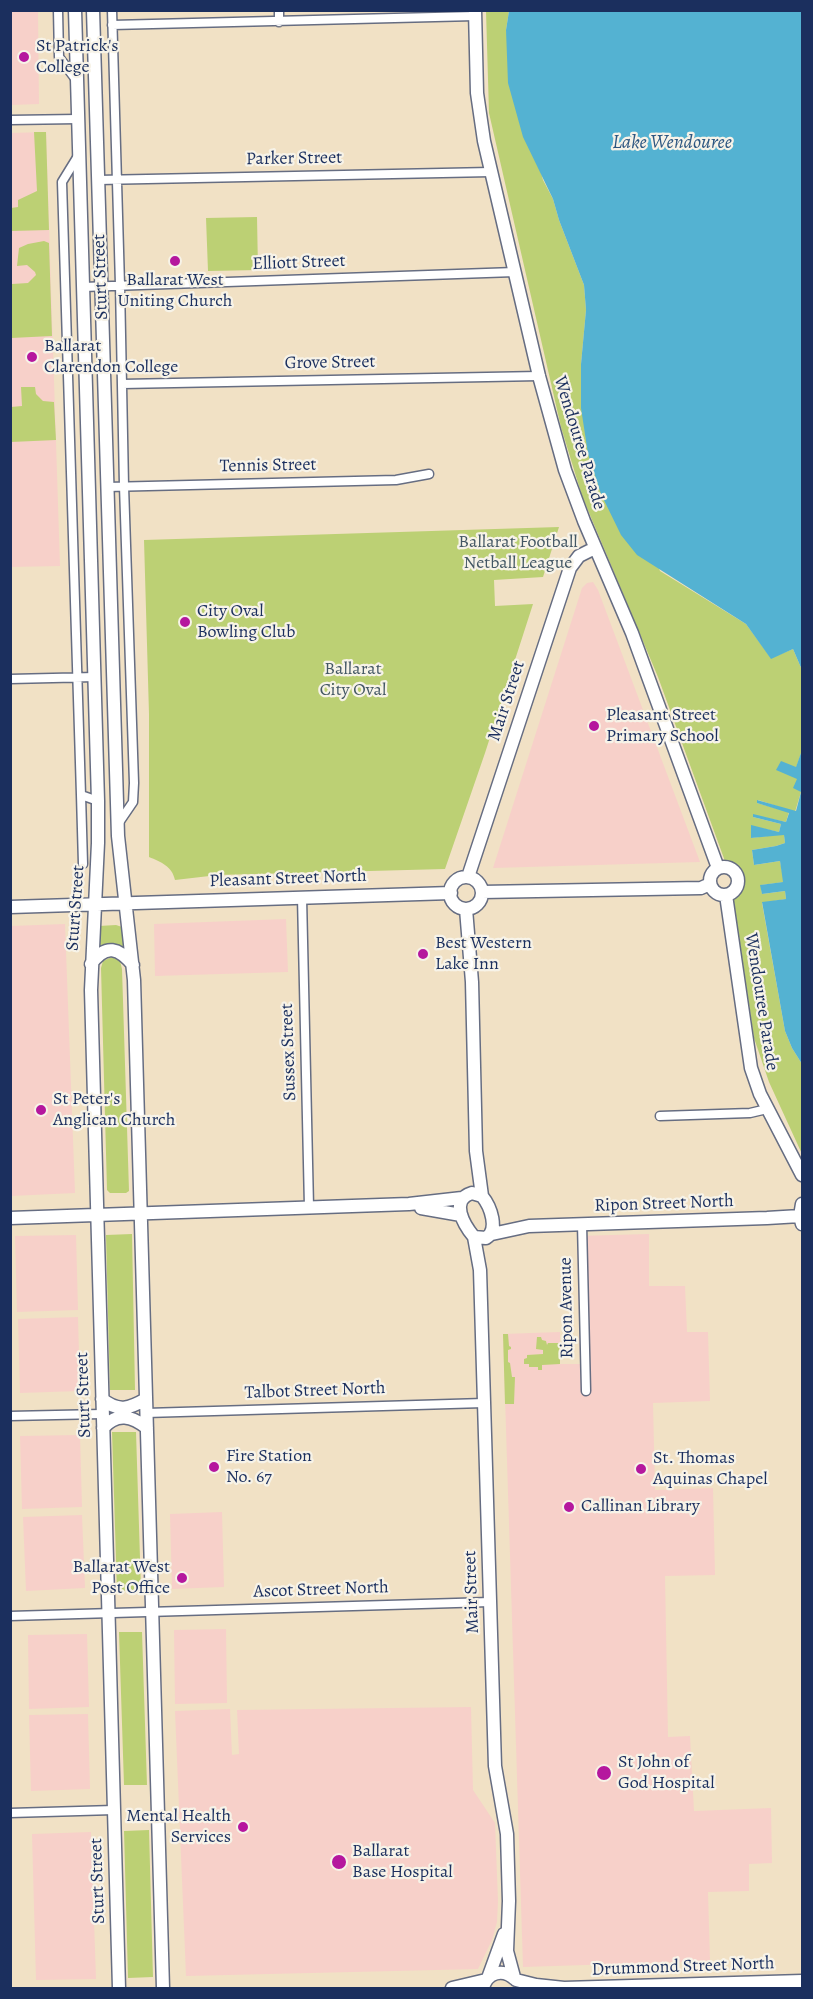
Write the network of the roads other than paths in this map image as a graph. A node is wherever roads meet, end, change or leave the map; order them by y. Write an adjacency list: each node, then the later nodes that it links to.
1 (58, 10): 9 (street)
2 (75, 10): 9 (street, Sturt Street)
3 (93, 10): 14 (street, Sturt Street)
4 (112, 10): 8 (street, Sturt Street)
5 (279, 10): 7 (street)
6 (475, 13): 7 (street); 13 (street, Wendouree Parade)
7 (279, 22): 8 (street)
8 (112, 26): 15 (street, Sturt Street)
9 (77, 81): 10 (street, Sturt Street)
10 (78, 119): 11 (street); 12 (street, Sturt Street)
11 (10, 120)
12 (79, 154): 19 (street, Sturt Street); 27 (street, Sturt Street)
13 (491, 172): 15 (street, Parker Street); 16 (street, Wendouree Parade)
14 (98, 180): 15 (street, Parker Street); 18 (street, Sturt Street)
15 (116, 180): 17 (street, Sturt Street)
16 (515, 272): 17 (street, Elliott Street); 20 (street, Wendouree Parade)
17 (120, 285): 18 (street, Elliott Street); 21 (street, Sturt Street)
18 (101, 286): 19 (street, Elliott Street); 24 (street, Sturt Street)
19 (83, 287): 26 (street, Sturt Street)
20 (539, 375): 21 (street, Grove Street); 25 (street, Wendouree Parade)
21 (122, 384): 23 (street, Sturt Street)
22 (429, 474): 23 (street, Tennis Street)
23 (124, 486): 24 (street, Tennis Street); 31 (street, Sturt Street)
24 (107, 487): 31 (street, Sturt Street)
25 (596, 548): 33 (street, Wendouree Parade); 34 (street, Mair Street)
26 (95, 676): 27 (street); 30 (street, Sturt Street)
27 (78, 677): 28 (street); 29 (street, Sturt Street)
28 (10, 679)
29 (81, 795): 30 (street); 32 (street, Sturt Street)
30 (98, 801): 41 (street, Sturt Street)
31 (118, 825): 40 (street, Sturt Street)
32 (83, 864)
33 (718, 868): 35 (street); 38 (street)
34 (468, 877): 36 (street); 37 (street)
35 (710, 884): 36 (street); 38 (street)
36 (482, 892): 43 (street)
37 (451, 893): 39 (street, Pleasant Street North); 43 (street)
38 (726, 895): 46 (street, Wendouree Parade)
39 (302, 897): 40 (street, Pleasant Street North); 53 (street, Sussex Street)
40 (126, 903): 41 (street, Pleasant Street North); 45 (street, Sturt Street)
41 (95, 904): 42 (street, Pleasant Street North); 44 (street, Sturt Street)
42 (10, 907)
43 (466, 909): 48 (street)
44 (91, 964): 45 (street); 55 (street, Sturt Street)
45 (134, 965): 54 (street, Sturt Street)
46 (767, 1109): 47 (street); 49 (street, Wendouree Parade)
47 (660, 1116)
48 (476, 1151): 50 (street); 51 (street)
49 (802, 1175)
50 (482, 1196): 51 (street); 59 (street)
51 (465, 1197): 52 (street); 56 (street)
52 (401, 1204): 53 (street); 56 (street)
53 (309, 1207): 54 (street)
54 (141, 1212): 55 (street); 67 (street, Sturt Street)
55 (98, 1214): 58 (street); 66 (street, Sturt Street)
56 (461, 1215): 63 (street)
57 (802, 1215): 60 (street, Ripon Street North)
58 (10, 1218)
59 (492, 1219): 61 (street, Ripon Street North); 62 (street)
60 (582, 1224): 61 (street, Ripon Street North); 65 (street, Ripon Avenue)
61 (529, 1226): 62 (street, Ripon Street North)
62 (491, 1235): 63 (street); 64 (street, Mair Street)
63 (474, 1237): 64 (street, Mair Street)
64 (480, 1270): 68 (street, Mair Street)
65 (586, 1391)
66 (102, 1399): 67 (street); 70 (street, Sturt Street)
67 (146, 1399): 69 (street, Sturt Street)
68 (484, 1403): 69 (street, Talbot Street North); 74 (street, Mair Street)
69 (146, 1413): 73 (street, Sturt Street)
70 (102, 1414): 71 (street); 72 (street, Sturt Street)
71 (10, 1416)
72 (103, 1428): 73 (street); 76 (street, Sturt Street)
73 (147, 1428): 75 (street, Sturt Street)
74 (490, 1602): 75 (street, Ascot Street North); 80 (street, Mair Street)
75 (152, 1612): 76 (street, Ascot Street North); 86 (street, Sturt Street)
76 (108, 1613): 77 (street, Ascot Street North); 78 (street, Sturt Street)
77 (10, 1616)
78 (114, 1810): 79 (street); 85 (street, Sturt Street)
79 (10, 1813)
80 (509, 1911): 82 (street, Mair Street); 83 (street, Mair Street)
81 (802, 1981): 84 (street, Drummond Street North)
82 (486, 1982): 83 (street, Drummond Street North); 87 (street, Drummond Street North)
83 (516, 1982): 84 (street, Drummond Street North)
84 (564, 1988)
85 (118, 1989)
86 (163, 1989)
87 (452, 1989)

